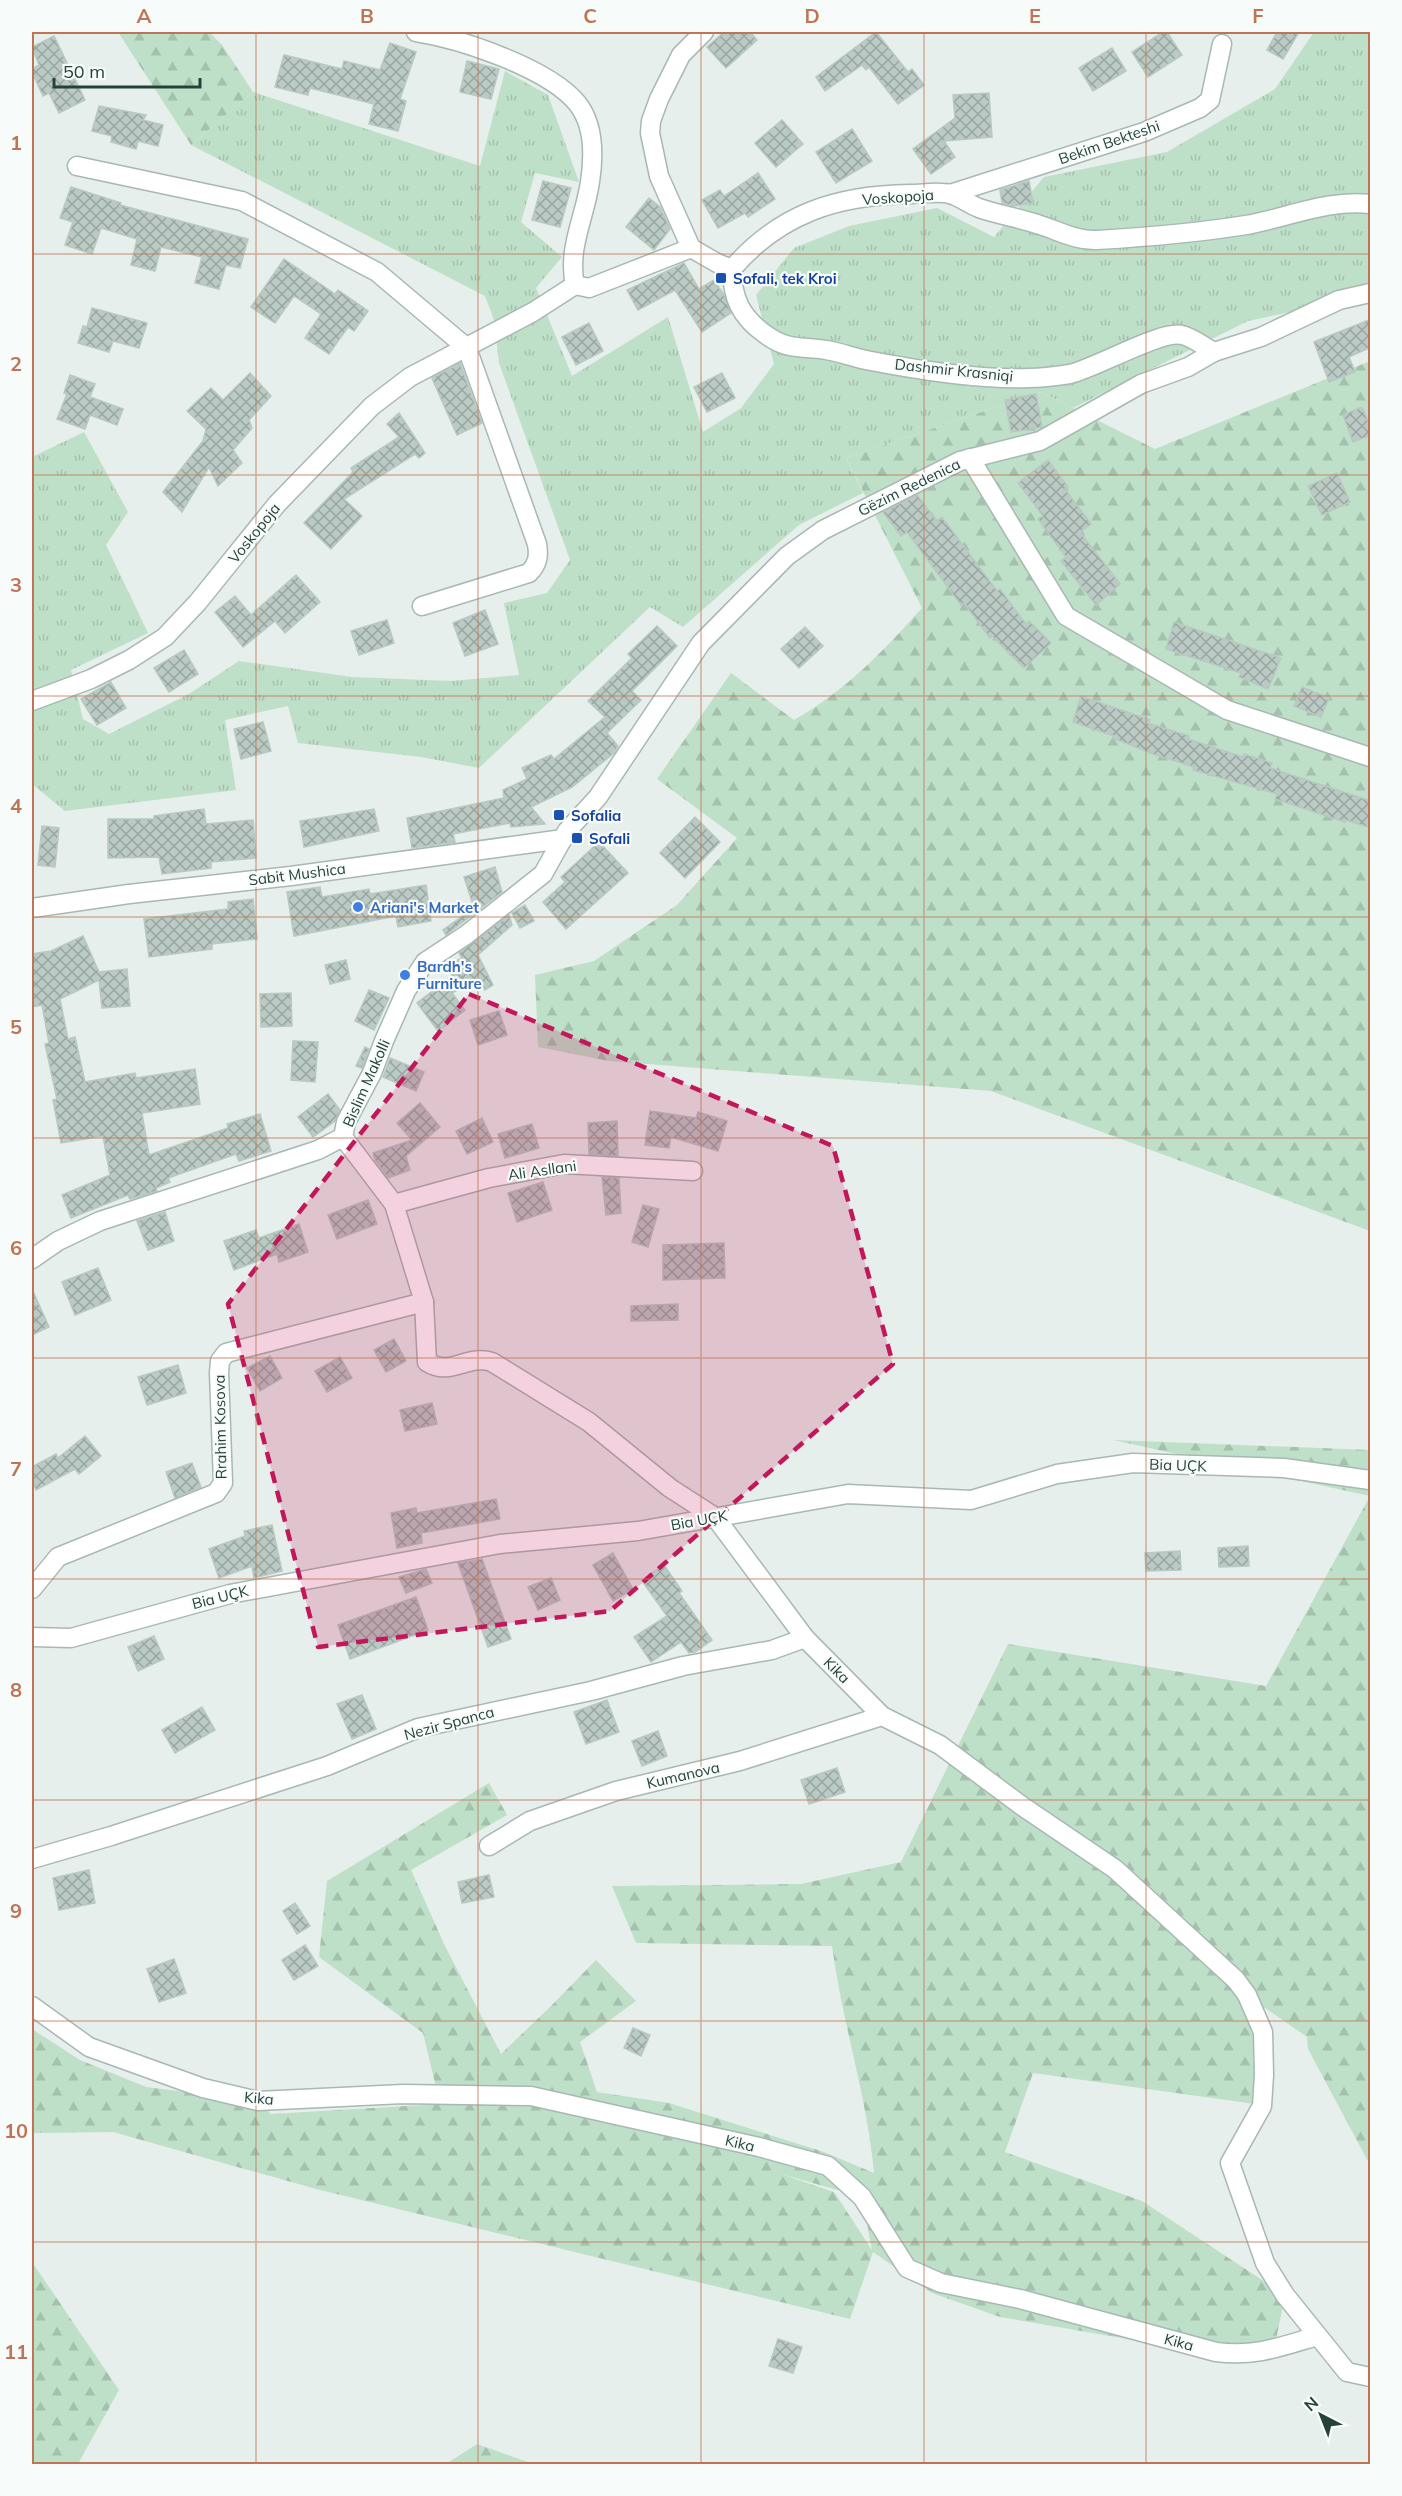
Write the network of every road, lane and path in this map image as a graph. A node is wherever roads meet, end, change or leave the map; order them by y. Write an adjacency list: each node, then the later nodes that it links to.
1 (416, 32): 9 (street)
2 (704, 32): 7 (street)
3 (1222, 44): 5 (street, Bekim Bekteshi)
4 (77, 166): 11 (street)
5 (950, 194): 6 (street, Voskopoja); 8 (street, Voskopoja)
6 (1371, 204)
7 (691, 248): 8 (street); 9 (street, Voskopoja)
8 (732, 269): 12 (street, Dashmir Krasniqi)
9 (575, 285): 11 (street, Voskopoja)
10 (1371, 293): 12 (street, Gëzim Redenica)
11 (467, 348): 14 (street); 15 (street, Voskopoja)
12 (1214, 352): 13 (street, Gëzim Redenica)
13 (970, 458): 16 (street); 17 (street, Gëzim Redenica)
14 (422, 606)
15 (32, 701)
16 (1371, 757)
17 (563, 839): 18 (street, Sabit Mushica); 19 (street, Bislim Makolli)
18 (32, 908)
19 (343, 1137): 21 (street); 22 (street, Bislim Makolli)
20 (693, 1171): 21 (street, Ali Asllani)
21 (394, 1204): 23 (street)
22 (32, 1260)
23 (424, 1302): 25 (street); 26 (street, Rrahim Kosova)
24 (1371, 1480): 25 (street, Bia UÇK)
25 (715, 1517): 27 (street, Bia UÇK); 28 (street, Kika)
26 (32, 1589)
27 (32, 1637)
28 (805, 1638): 29 (street, Kika); 31 (street, Nezir Spanca)
29 (882, 1716): 30 (street, Kumanova); 33 (street, Kika)
30 (489, 1846)
31 (32, 1859)
32 (32, 2006): 33 (street, Kika)
33 (1317, 2336): 34 (street)
34 (1371, 2378)

